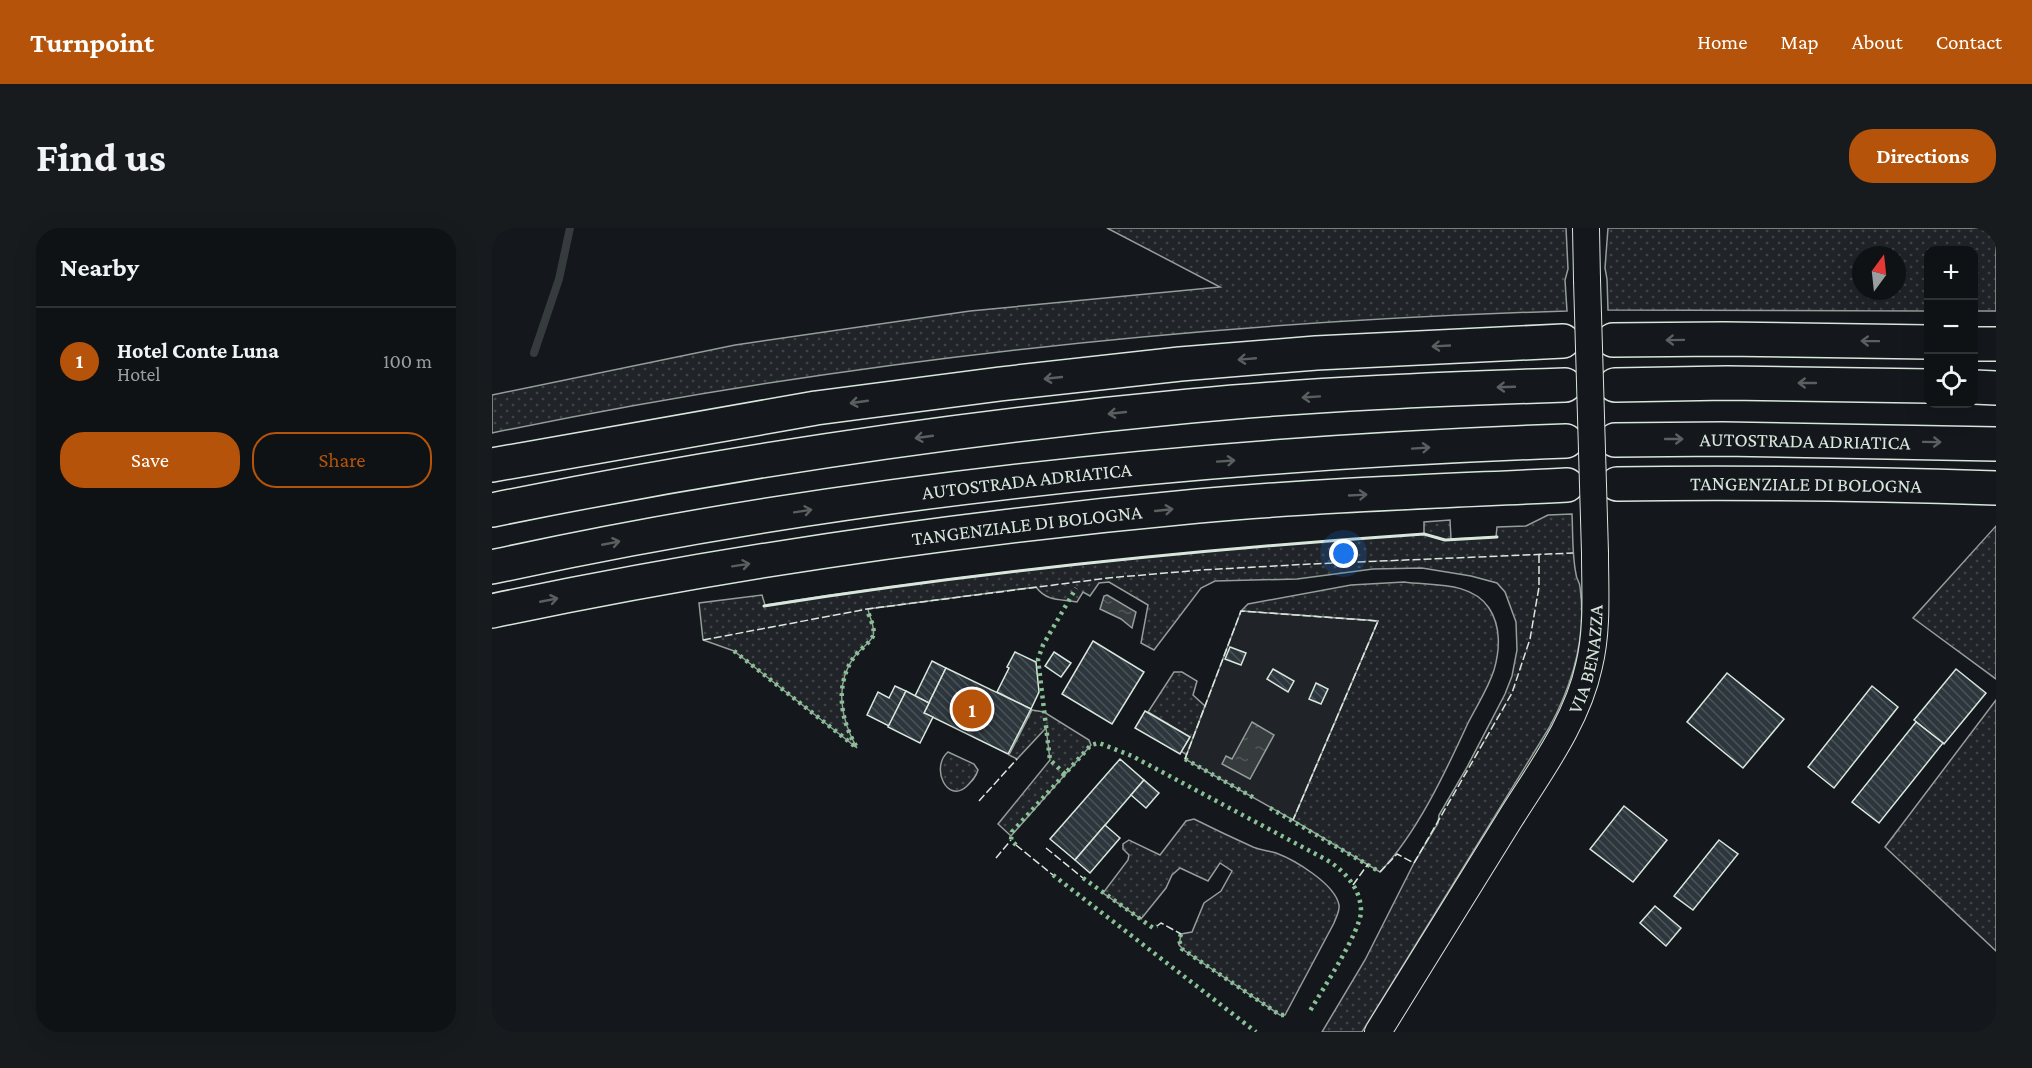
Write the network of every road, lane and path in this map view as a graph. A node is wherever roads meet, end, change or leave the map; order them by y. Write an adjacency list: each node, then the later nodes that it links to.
1 (1586, 228): 22 (street, VIA BENAZZA, bridge)
2 (1613, 340): 4 (highway, one-way to 2)
3 (1563, 341): 15 (highway, one-way to 15)
4 (1924, 342)
5 (1978, 344): 6 (highway)
6 (1996, 344)
7 (1615, 385): 9 (highway, one-way to 7)
8 (1565, 386): 19 (highway, one-way to 19)
9 (1924, 386)
10 (1978, 387): 11 (highway)
11 (1996, 388)
12 (1616, 440): 14 (highway, AUTOSTRADA ADRIATICA, one-way to 14)
13 (1566, 441): 20 (highway, AUTOSTRADA ADRIATICA, one-way to 13)
14 (1996, 444)
15 (492, 465)
16 (1617, 484): 18 (highway, TANGENZIALE DI BOLOGNA)
17 (1567, 485): 21 (highway, TANGENZIALE DI BOLOGNA, one-way to 17)
18 (1996, 488)
19 (492, 510)
20 (492, 567)
21 (492, 611)
22 (1378, 1032)

